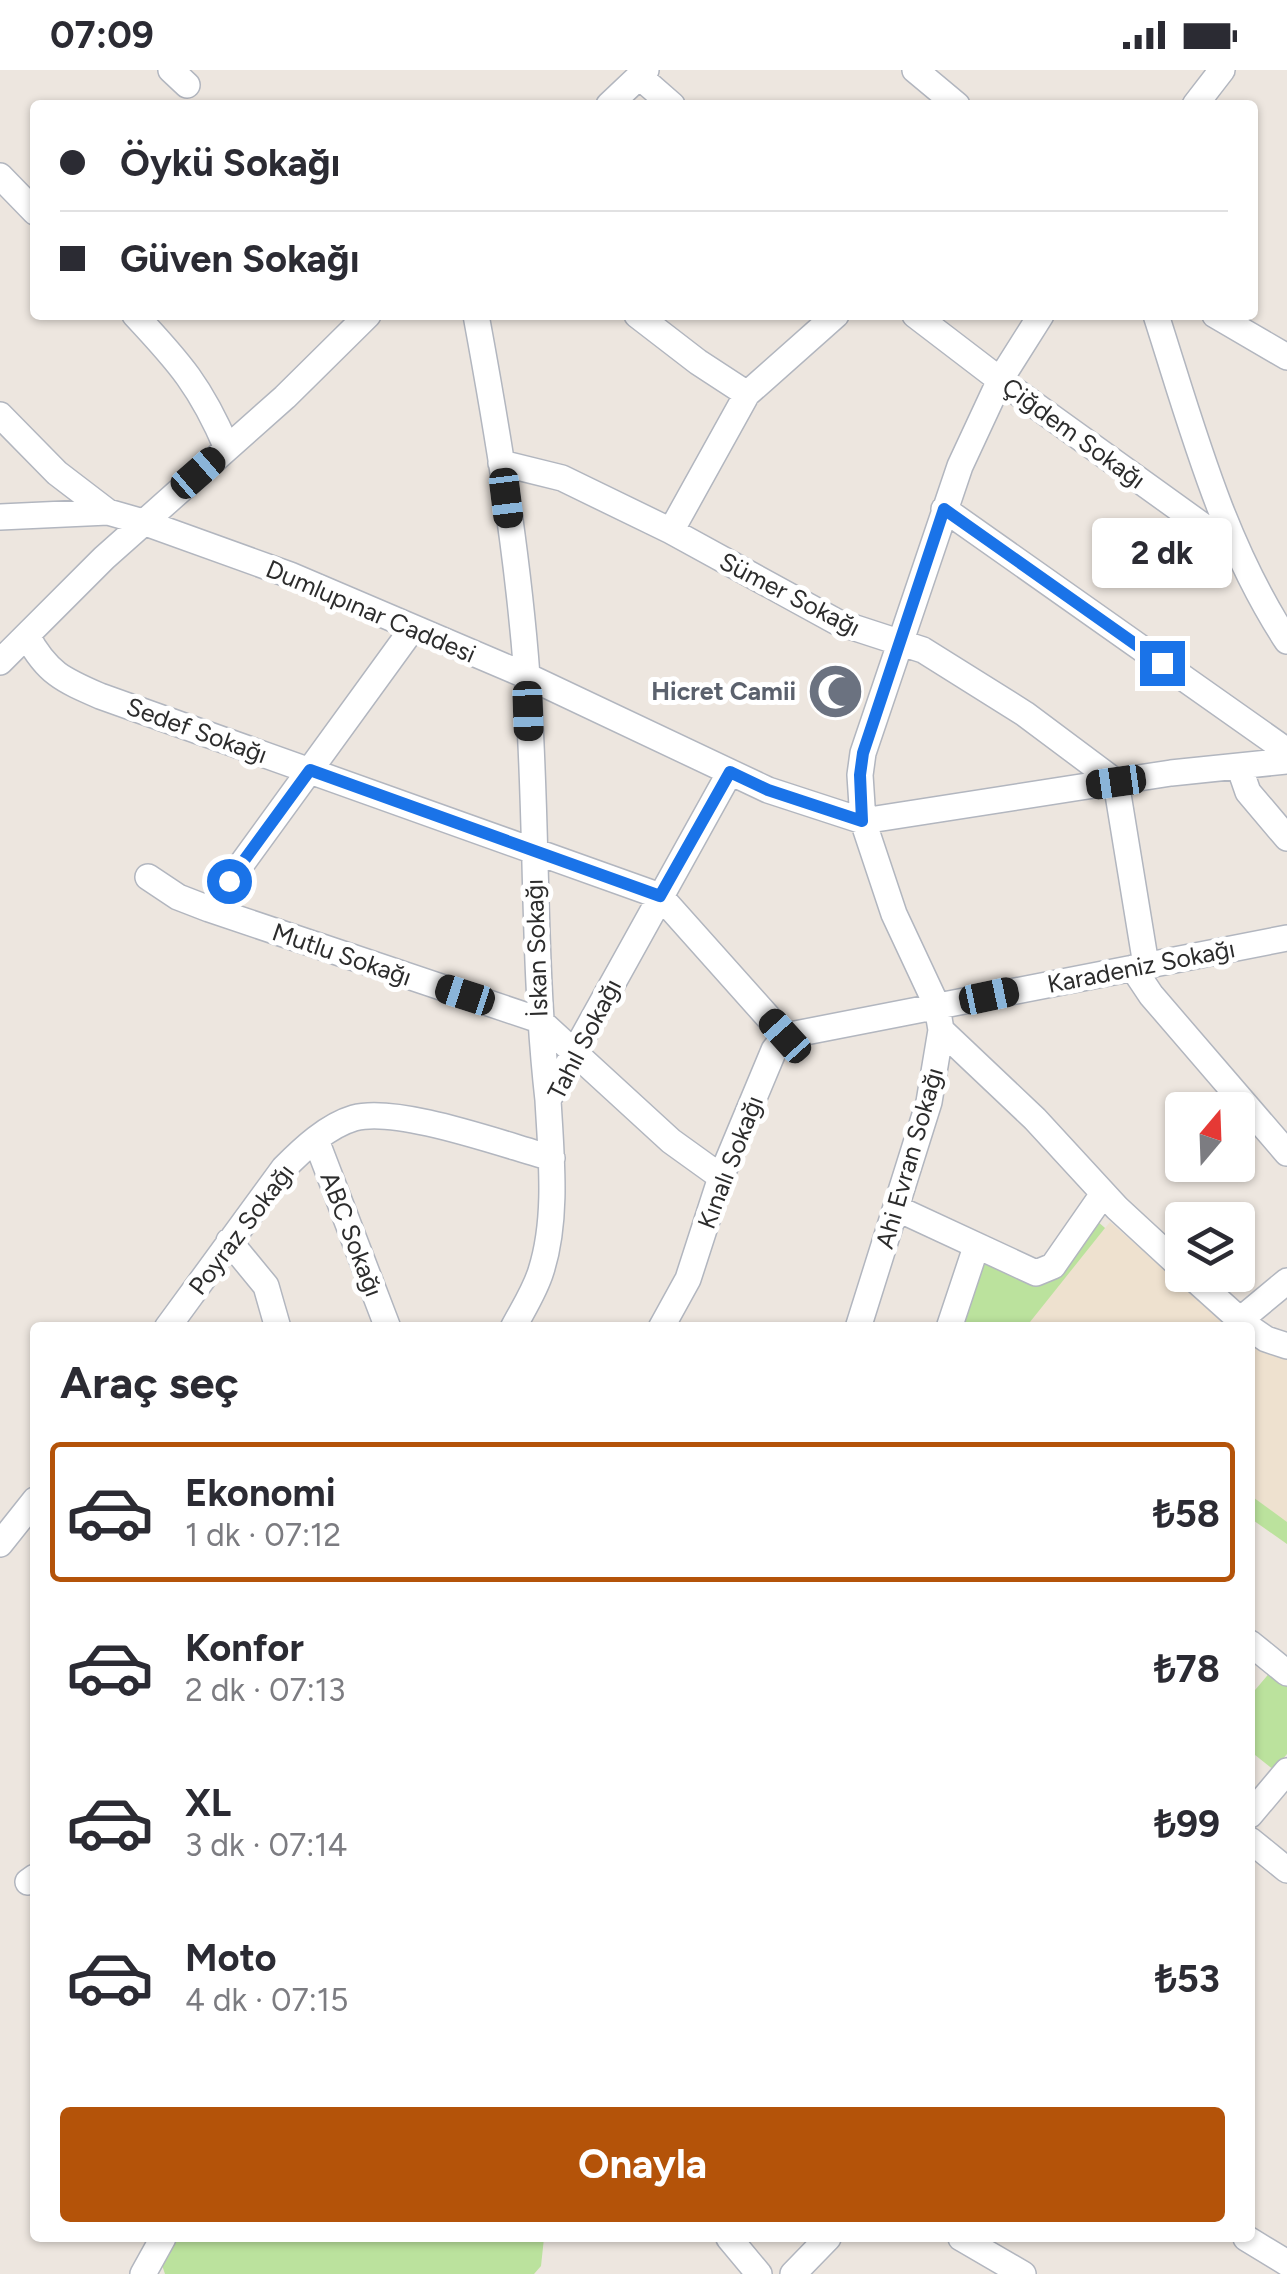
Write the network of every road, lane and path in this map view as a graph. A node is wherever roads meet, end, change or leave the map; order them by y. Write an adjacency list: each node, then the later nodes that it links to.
1 (915, 70): 6 (street)
2 (1222, 70): 7 (street)
3 (644, 74): 4 (street); 5 (street)
4 (615, 100)
5 (667, 100)
6 (952, 100)
7 (1200, 100)
8 (0, 176): 9 (street)
9 (30, 207)
10 (140, 320): 23 (street)
11 (363, 320): 23 (street)
12 (477, 320): 24 (street, İskan Sokağı)
13 (644, 320): 21 (street)
14 (830, 320): 21 (street)
15 (922, 320): 20 (street, Çiğdem Sokağı)
16 (1038, 320): 20 (street)
17 (1158, 320): 30 (street)
18 (1223, 320): 19 (street)
19 (1287, 358)
20 (1000, 380): 25 (street); 30 (street, Çiğdem Sokağı)
21 (747, 394): 29 (street)
22 (0, 415): 26 (street)
23 (226, 448): 28 (street)
24 (502, 463): 29 (street, Sümer Sokağı); 38 (street, İskan Sokağı)
25 (944, 509): 35 (street); 39 (street)
26 (108, 512): 27 (street); 28 (street, Dumlupınar Caddesi)
27 (0, 516)
28 (143, 522): 33 (street, Dumlupınar Caddesi); 34 (street)
29 (670, 530): 35 (street, Sümer Sokağı)
30 (1235, 549): 31 (street)
31 (1266, 609): 32 (street); 36 (street)
32 (1287, 626)
33 (413, 628): 38 (street, Dumlupınar Caddesi); 42 (street)
34 (27, 636): 37 (street); 42 (street, Sedef Sokağı)
35 (902, 641): 44 (street, Sümer Sokağı); 45 (street)
36 (1287, 641)
37 (0, 662)
38 (527, 676): 43 (street, Dumlupınar Caddesi); 47 (street, İskan Sokağı)
39 (1287, 751)
40 (1287, 762): 41 (street, Dumlupınar Caddesi)
41 (1239, 766): 44 (street, Dumlupınar Caddesi); 46 (street)
42 (310, 770): 47 (street, Sedef Sokağı); 50 (street)
43 (730, 772): 45 (street, Dumlupınar Caddesi); 49 (street, Tahıl Sokağı)
44 (1116, 782): 45 (street, Dumlupınar Caddesi); 52 (street)
45 (862, 821): 53 (street)
46 (1287, 838)
47 (533, 849): 49 (street, Sedef Sokağı); 54 (street, İskan Sokağı)
48 (148, 877): 50 (street, Mutlu Sokağı)
49 (660, 896): 55 (street, Sedef Sokağı); 56 (street, Tahıl Sokağı)
50 (209, 909): 54 (street, Mutlu Sokağı)
51 (1287, 938): 52 (street, Karadeniz Sokağı)
52 (1140, 966): 53 (street, Karadeniz Sokağı); 59 (street)
53 (939, 1018): 55 (street); 62 (street); 63 (street, Ahi Evran Sokağı)
54 (538, 1020): 56 (street, Mutlu Sokağı); 57 (street, İskan Sokağı)
55 (785, 1036): 61 (street, Kınalı Sokağı)
56 (575, 1051): 57 (street, Tahıl Sokağı); 61 (street, Mutlu Sokağı)
57 (548, 1100): 60 (street, Tahıl Sokağı)
58 (316, 1140): 60 (street, Poyraz Sokağı); 64 (street, Poyraz Sokağı); 71 (street, ABC Sokağı)
59 (1287, 1153)
60 (552, 1158): 72 (street, Tahıl Sokağı)
61 (721, 1177): 73 (street, Kınalı Sokağı)
62 (1103, 1194): 65 (street); 66 (street)
63 (896, 1208): 65 (street); 74 (street, Ahi Evran Sokağı)
64 (230, 1241): 69 (street, Poyraz Sokağı); 70 (street)
65 (976, 1248): 75 (street)
66 (1165, 1252)
67 (1287, 1281): 77 (street)
68 (1209, 1292): 76 (street)
69 (170, 1322)
70 (276, 1322)
71 (386, 1322)
72 (517, 1322)
73 (668, 1322)
74 (860, 1322)
75 (951, 1322)
76 (1243, 1322)
77 (1249, 1322)
78 (1255, 1331): 79 (street)
79 (1287, 1346)
80 (30, 1506): 81 (street)
81 (0, 1544)
82 (1255, 1647): 83 (street)
83 (1287, 1673)
84 (1287, 1772): 85 (street)
85 (1255, 1809)
86 (1255, 1844): 87 (street)
87 (1287, 1870)
88 (161, 2242): 94 (street)
89 (732, 2242): 95 (street)
90 (824, 2242): 96 (street)
91 (968, 2242): 97 (street)
92 (1253, 2242): 93 (street)
93 (1287, 2263)
94 (144, 2274)
95 (760, 2274)
96 (793, 2274)
97 (1023, 2274)

